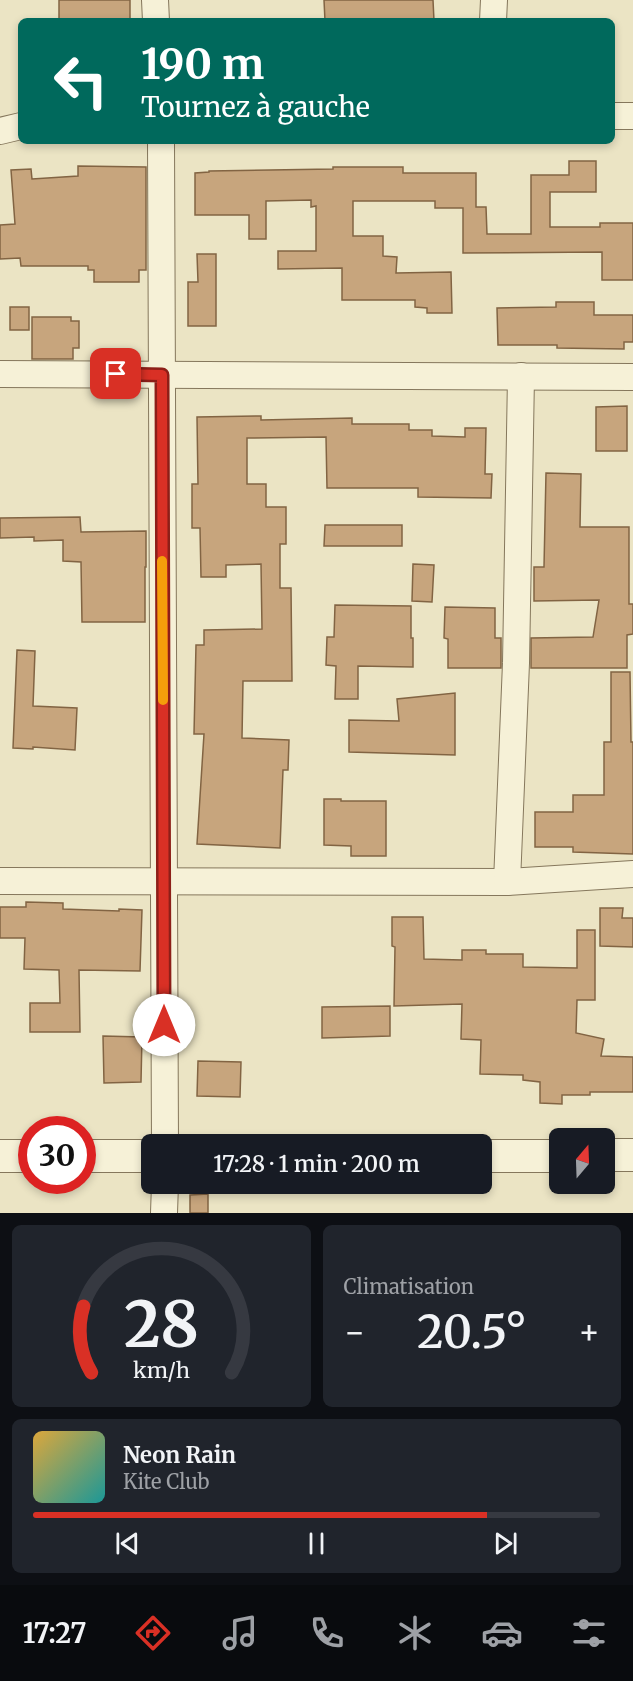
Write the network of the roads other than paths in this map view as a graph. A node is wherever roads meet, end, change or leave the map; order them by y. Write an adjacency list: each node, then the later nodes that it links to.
1 (155, 0): 3 (street)
2 (494, 0): 4 (street)
3 (156, 18)
4 (493, 18)
5 (615, 116): 6 (street)
6 (633, 116)
7 (18, 127): 8 (street)
8 (0, 131)
9 (162, 144): 11 (street)
10 (0, 374): 11 (street)
11 (162, 375): 12 (street); 16 (street)
12 (521, 376): 13 (street); 17 (street)
13 (633, 377)
14 (633, 874): 17 (street)
15 (0, 881): 16 (street)
16 (163, 882): 17 (street); 18 (street)
17 (507, 882)
18 (165, 1134)
19 (549, 1155): 26 (street)
20 (615, 1155): 21 (street)
21 (633, 1155)
22 (0, 1156): 23 (street)
23 (18, 1156)
24 (96, 1156): 25 (street)
25 (141, 1156)
26 (492, 1156)
27 (165, 1194): 28 (street)
28 (164, 1213)

